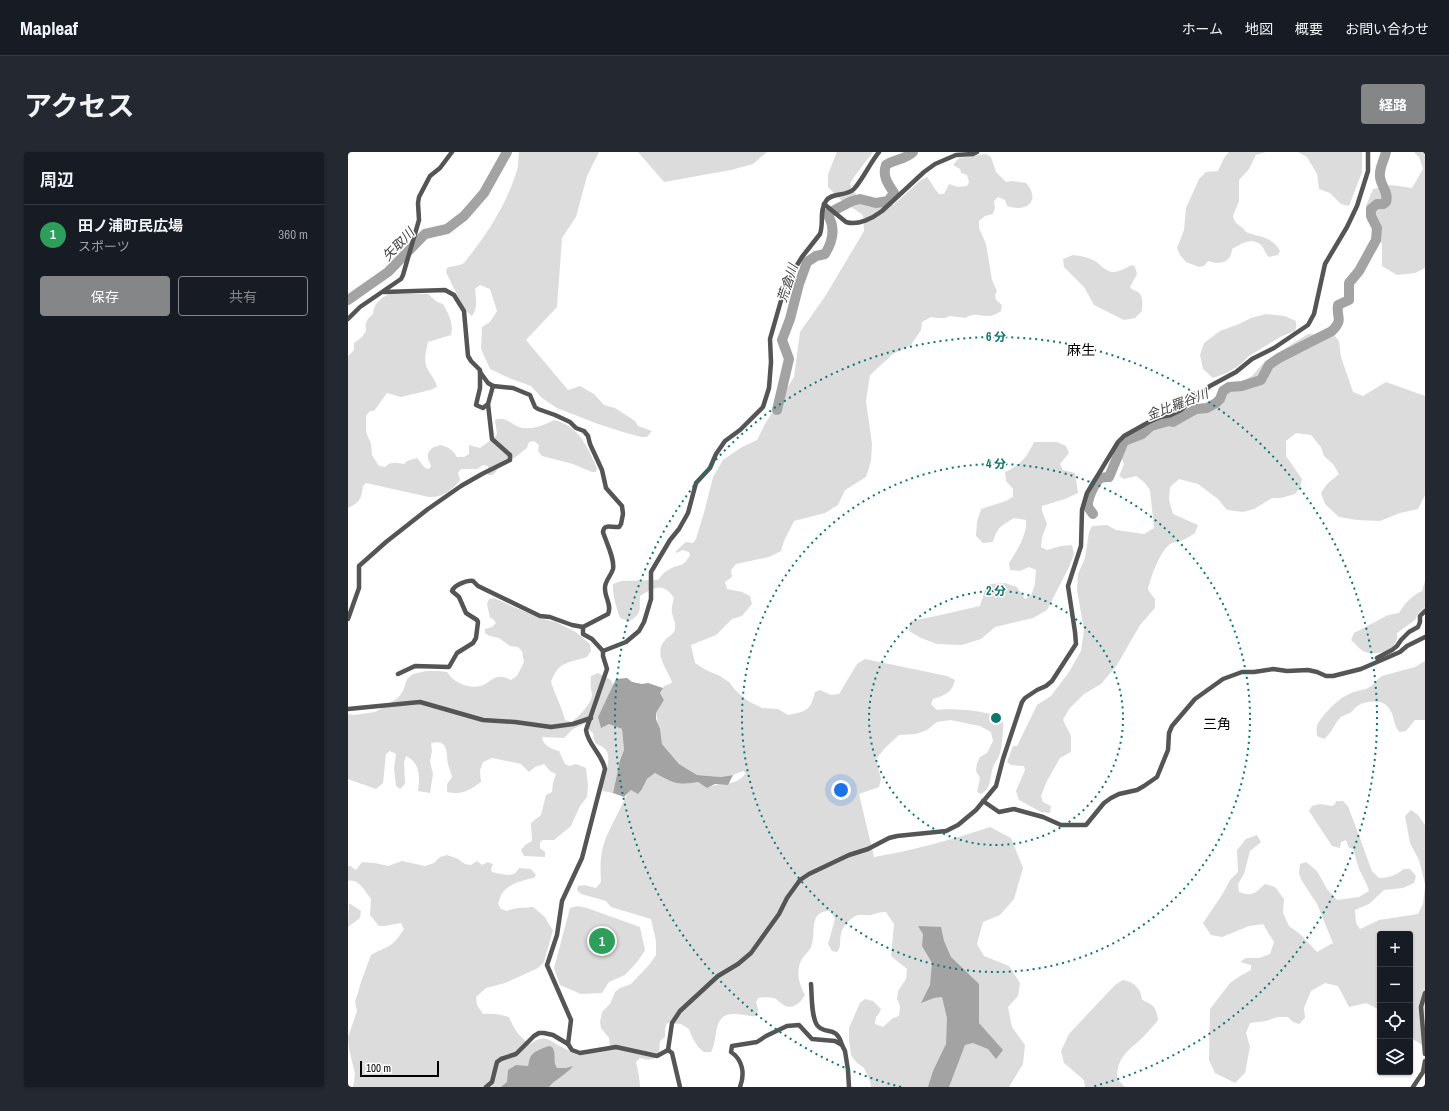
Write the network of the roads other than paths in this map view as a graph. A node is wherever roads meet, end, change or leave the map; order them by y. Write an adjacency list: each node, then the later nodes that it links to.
1 (452, 152): 6 (street)
2 (879, 152): 5 (street)
3 (977, 152): 5 (street)
4 (1368, 152): 20 (street)
5 (824, 204): 15 (street)
6 (384, 292): 7 (street); 8 (street)
7 (348, 319)
8 (480, 370): 9 (street); 10 (street)
9 (493, 386): 10 (street); 13 (street)
10 (488, 404): 12 (street)
11 (1425, 611): 16 (street)
12 (348, 619)
13 (582, 627): 15 (street); 17 (street)
14 (1425, 636): 16 (street)
15 (603, 651): 19 (street)
16 (1366, 667): 20 (street)
17 (398, 674)
18 (348, 709): 19 (street)
19 (591, 718): 23 (street)
20 (983, 802): 25 (street)
21 (811, 984): 24 (street)
22 (1425, 993): 26 (street)
23 (568, 1044): 25 (street); 28 (street)
24 (842, 1045): 30 (street); 31 (street)
25 (668, 1050): 29 (street)
26 (1425, 1054)
27 (1425, 1061): 32 (street)
28 (486, 1087)
29 (680, 1087)
30 (740, 1087)
31 (849, 1087)
32 (1413, 1087)

